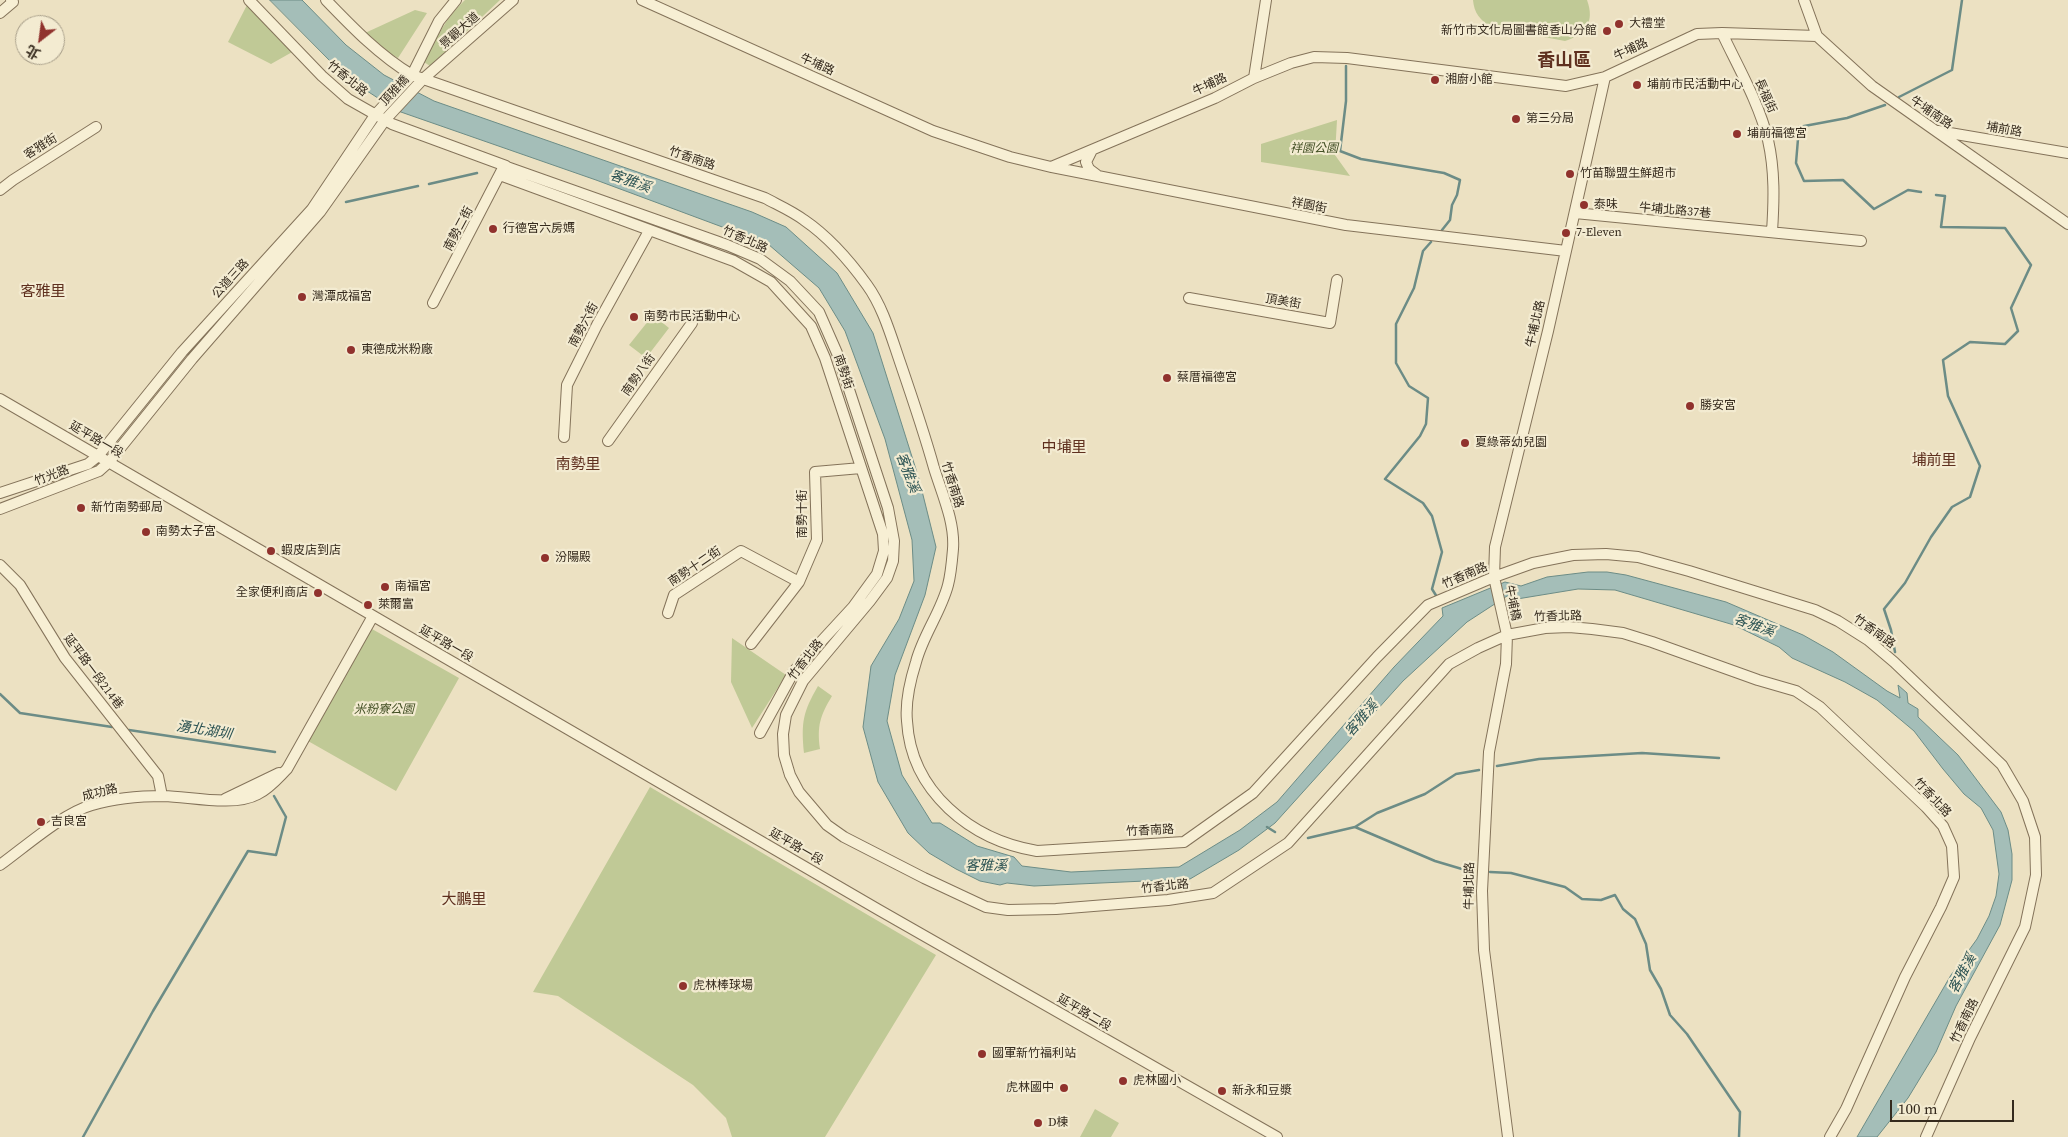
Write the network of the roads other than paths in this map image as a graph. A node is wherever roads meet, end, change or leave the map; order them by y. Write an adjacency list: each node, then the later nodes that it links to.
1 (10, 0): 9 (street)
2 (249, 0): 16 (street, 竹香北路)
3 (326, 0): 12 (street, 竹香南路)
4 (456, 0): 12 (street, 景觀大道)
5 (513, 0): 15 (street, 景觀大道)
6 (642, 0): 22 (street, 牛埔路)
7 (1266, 0): 14 (street)
8 (1804, 0): 11 (street, 牛埔南路)
9 (0, 13)
10 (1722, 33): 11 (street, 牛埔路); 13 (street, 牛埔路); 29 (street, 長福街)
11 (1817, 36): 19 (street, 牛埔南路)
12 (412, 75): 15 (street, 竹香南路); 16 (street, 頂雅橋)
13 (1605, 77): 14 (street, 牛埔路); 26 (street, 牛埔北路)
14 (1254, 78): 20 (street, 牛埔路)
15 (423, 80): 17 (street, 頂雅橋); 45 (street, 竹香南路)
16 (375, 115): 17 (street, 竹香北路); 39 (street, 公道三路)
17 (385, 120): 23 (street, 竹香北路); 40 (street, 公道三路)
18 (96, 127): 25 (street, 客雅街)
19 (1937, 131): 21 (street, 埔前路); 27 (street, 牛埔南路)
20 (1092, 150): 22 (street, 牛埔路); 24 (street)
21 (2068, 153)
22 (1051, 167): 24 (street, 祥園街)
23 (504, 169): 28 (street, 南勢街); 34 (street, 南勢二街); 49 (street, 竹香北路)
24 (1098, 176): 31 (street, 祥園街)
25 (0, 190)
26 (1575, 213): 29 (street, 牛埔北路37巷); 31 (street, 牛埔北路)
27 (2068, 224)
28 (649, 231): 37 (street, 南勢六街); 41 (street, 南勢街)
29 (1772, 232): 30 (street, 牛埔北路37巷)
30 (1861, 241)
31 (1566, 251): 45 (street, 牛埔北路)
32 (1337, 280): 33 (street, 頂美街)
33 (1189, 298)
34 (434, 303)
35 (692, 323): 38 (street, 南勢八街)
36 (0, 399): 39 (street, 延平路一段)
37 (564, 437)
38 (608, 441)
39 (98, 456): 40 (street, 延平路一段); 42 (street, 竹光路)
40 (109, 462): 43 (street, 竹光路); 48 (street, 延平路一段)
41 (862, 468): 46 (street, 南勢十街); 51 (street, 南勢街)
42 (0, 493)
43 (0, 509)
44 (0, 564): 52 (street, 延平路一段214巷)
45 (1494, 577): 49 (street, 牛埔橋); 58 (street, 竹香南路)
46 (798, 582): 47 (street, 南勢十二街); 50 (street, 南勢十街)
47 (668, 613)
48 (372, 616): 52 (street, 成功路); 54 (street, 延平路一段)
49 (1506, 635): 56 (street, 牛埔北路); 57 (street, 竹香北路)
50 (752, 644)
51 (760, 733)
52 (162, 796): 53 (street, 成功路)
53 (0, 865)
54 (879, 910): 55 (street, 延平路二段)
55 (1277, 1137)
56 (1508, 1137)
57 (1830, 1137)
58 (1926, 1137)

